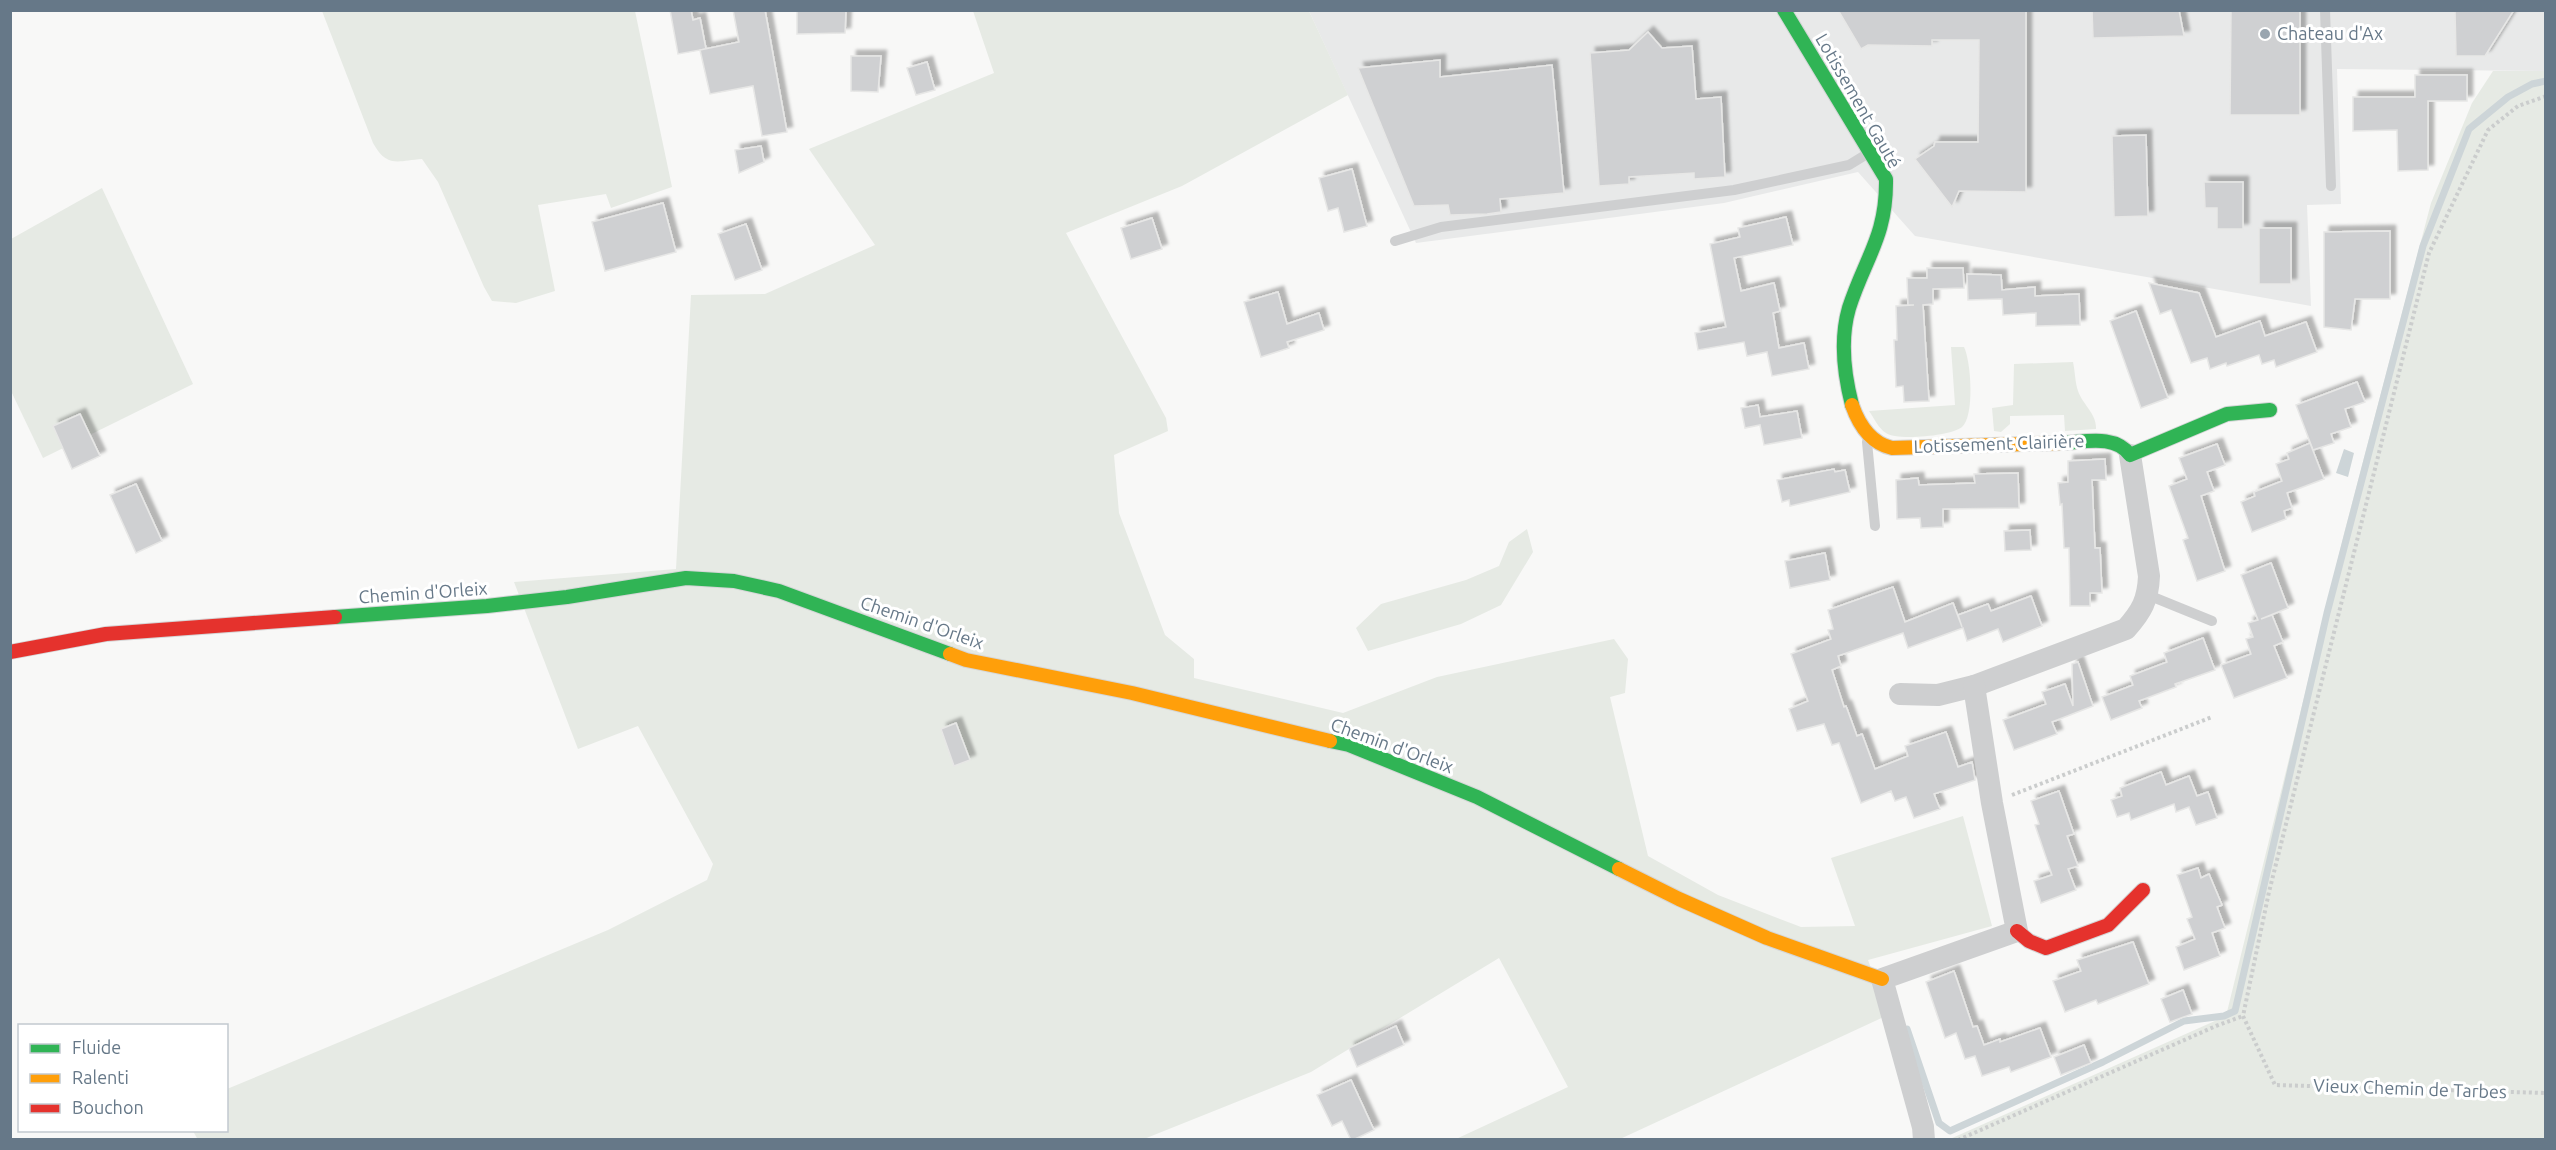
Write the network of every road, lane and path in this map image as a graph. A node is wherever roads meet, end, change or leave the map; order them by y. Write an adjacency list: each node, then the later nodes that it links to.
1 (1784, 10): 4 (street, Lotissement Gauté)
2 (2325, 10): 5 (lane)
3 (2546, 96): 21 (path)
4 (1869, 152): 6 (lane); 8 (street, Lotissement Gauté)
5 (2331, 186)
6 (1395, 241)
7 (2270, 410): 9 (street)
8 (1866, 433): 9 (street, Lotissement Clairière); 10 (lane, Lotissement Gauté)
9 (2130, 455): 11 (street)
10 (1875, 526)
11 (2148, 596): 12 (lane); 14 (street)
12 (2212, 621)
13 (10, 652): 20 (street, Chemin d'Orleix)
14 (1974, 686): 15 (street); 17 (street)
15 (1900, 694)
16 (2212, 717): 17 (path)
17 (1992, 803): 19 (street)
18 (2143, 890): 19 (street)
19 (2017, 931): 20 (street)
20 (1882, 979): 23 (street)
21 (2243, 1016): 22 (path, Vieux Chemin de Tarbes); 24 (path)
22 (2546, 1093)
23 (1924, 1140)
24 (1958, 1140)

